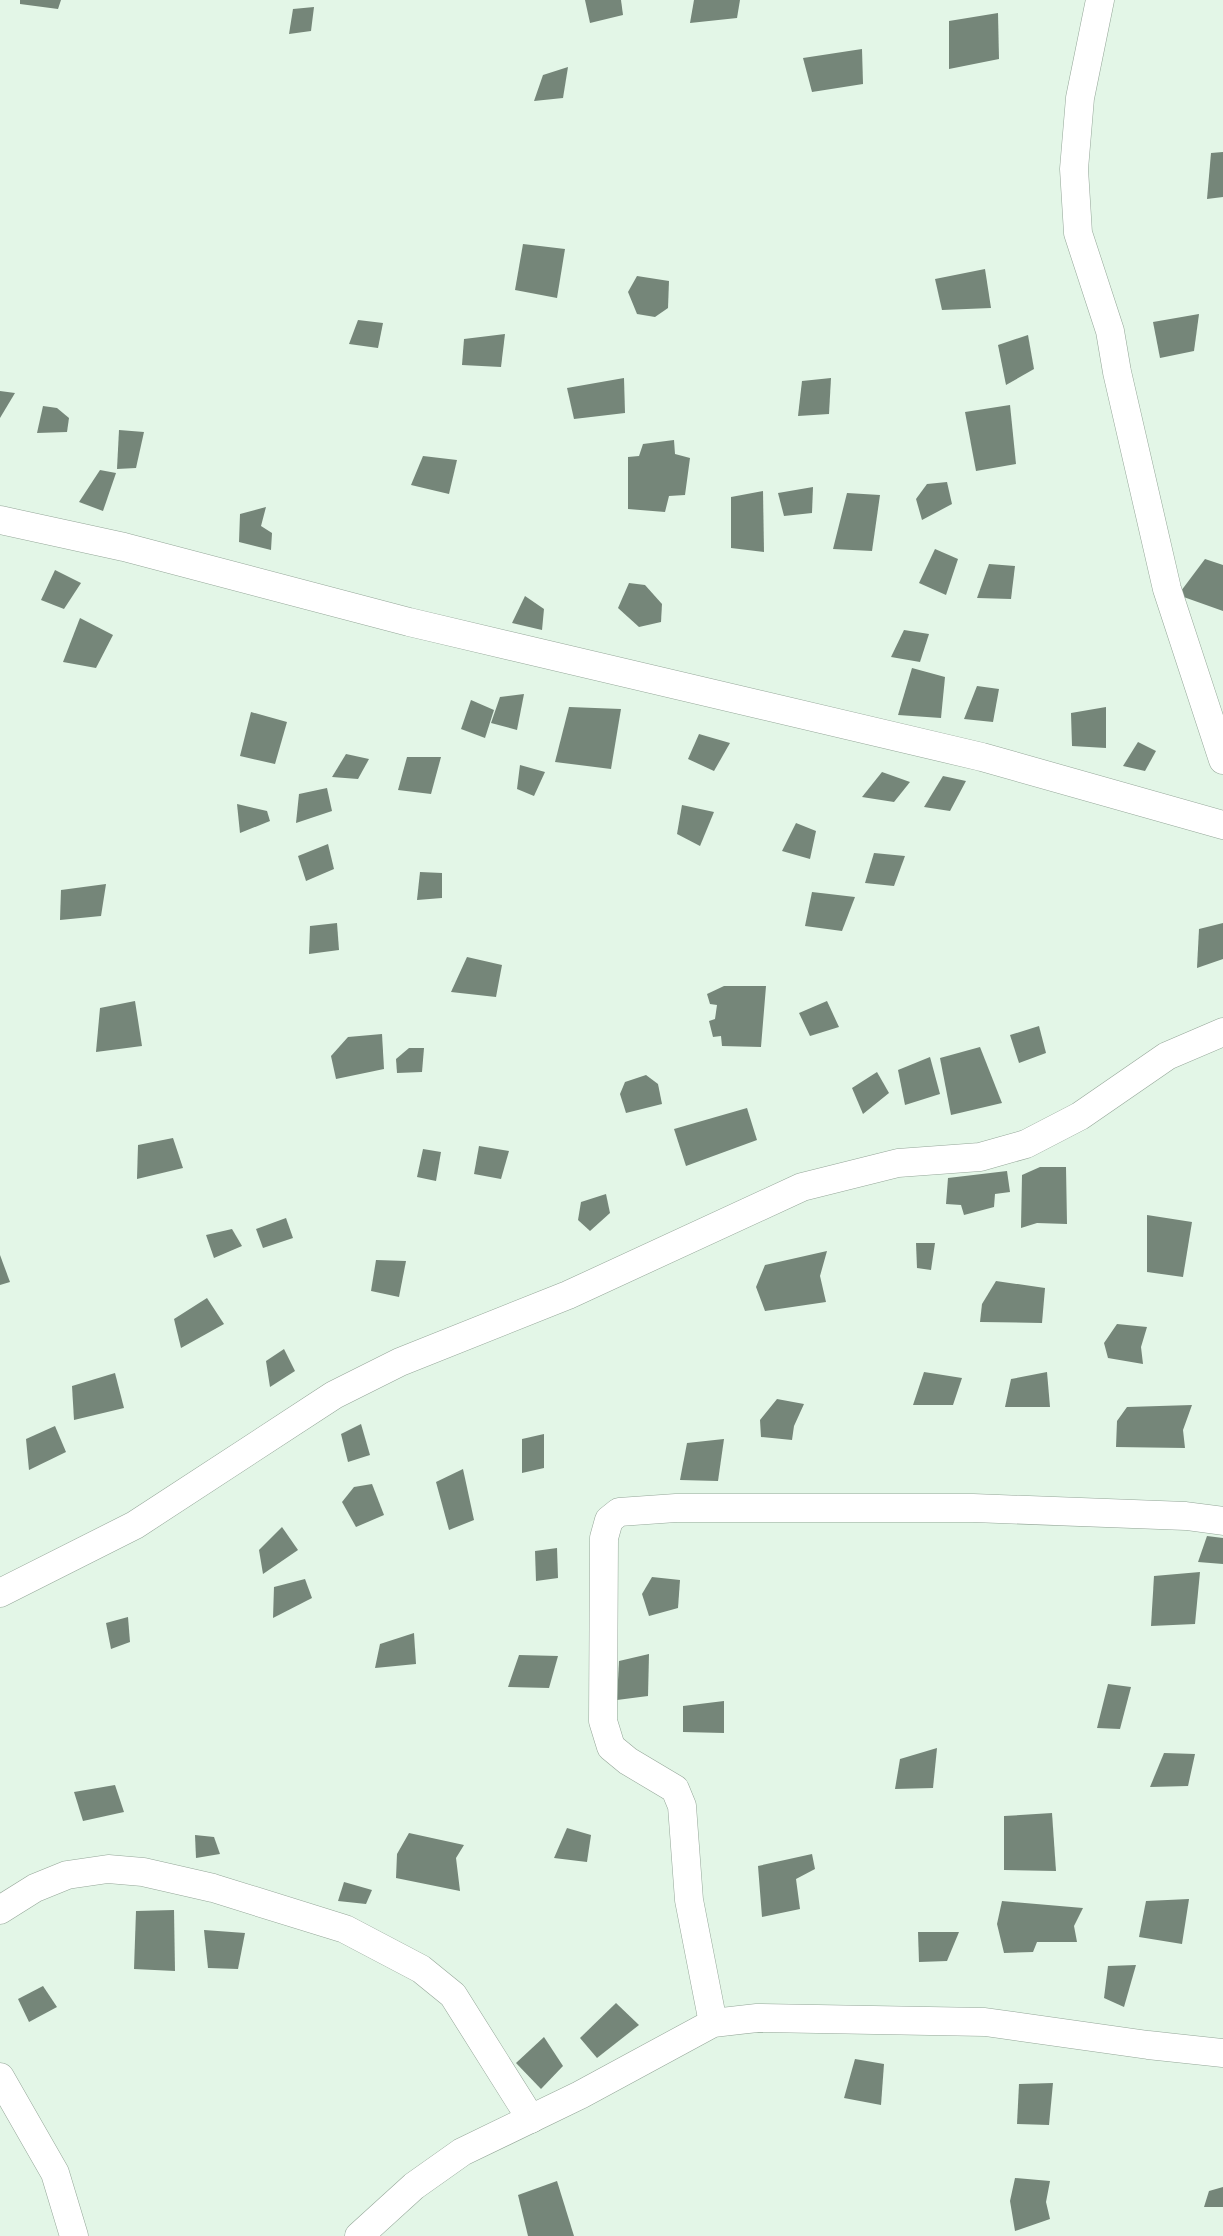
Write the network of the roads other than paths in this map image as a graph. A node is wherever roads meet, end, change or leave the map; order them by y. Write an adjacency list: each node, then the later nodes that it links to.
1 (1100, 0): 3 (street)
2 (0, 520): 4 (street)
3 (1223, 760)
4 (1223, 825)
5 (1223, 1032): 7 (street)
6 (1223, 1521): 9 (street)
7 (0, 1593)
8 (0, 1910): 12 (street)
9 (713, 2023): 10 (street); 12 (street)
10 (1223, 2053)
11 (0, 2076): 13 (street)
12 (531, 2118): 14 (street)
13 (74, 2236)
14 (359, 2236)

